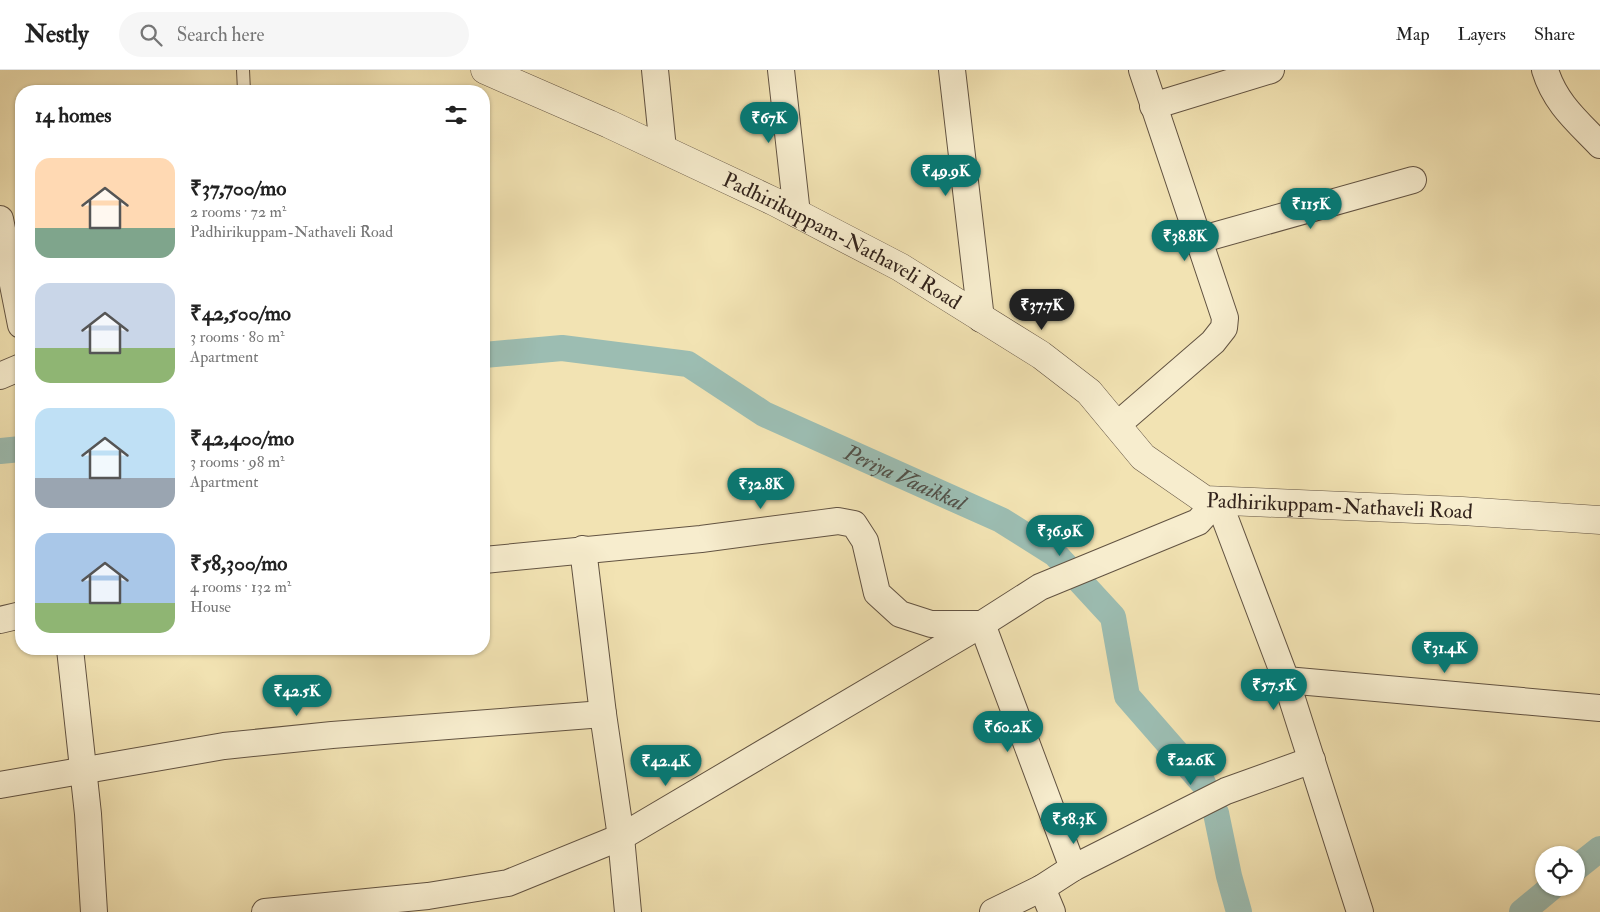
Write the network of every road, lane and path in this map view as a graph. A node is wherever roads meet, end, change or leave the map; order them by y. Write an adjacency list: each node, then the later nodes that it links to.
1 (243, 70): 9 (lane)
2 (485, 70): 12 (street, Padhirikuppam-Nathaveli Road)
3 (655, 70): 12 (street)
4 (781, 70): 14 (street)
5 (952, 70): 18 (street)
6 (1142, 70): 10 (street)
7 (1270, 70): 10 (street)
8 (1548, 77): 11 (street)
9 (244, 85)
10 (1153, 106): 16 (street)
11 (1600, 145)
12 (663, 150): 14 (street, Padhirikuppam-Nathaveli Road)
13 (1412, 180): 16 (street)
14 (797, 214): 18 (street, Padhirikuppam-Nathaveli Road)
15 (0, 219): 17 (street)
16 (1199, 240): 21 (street)
17 (15, 295)
18 (982, 319): 21 (street, Padhirikuppam-Nathaveli Road)
19 (15, 370): 20 (street)
20 (0, 376)
21 (1117, 425): 22 (street, Padhirikuppam-Nathaveli Road)
22 (1218, 500): 23 (street, Padhirikuppam-Nathaveli Road); 28 (street); 30 (street)
23 (1600, 520)
24 (583, 549): 25 (street); 28 (street); 32 (street)
25 (490, 559)
26 (15, 616): 27 (street)
27 (0, 620)
28 (982, 624): 36 (street); 37 (street)
29 (71, 655): 34 (street)
30 (1286, 680): 31 (street); 33 (street)
31 (1600, 708)
32 (603, 714): 34 (street); 36 (street)
33 (1312, 760): 37 (street); 44 (street)
34 (82, 771): 35 (street); 39 (street)
35 (0, 785)
36 (621, 837): 40 (street); 41 (street)
37 (1073, 868): 38 (street)
38 (1042, 888): 42 (street); 43 (street)
39 (94, 912)
40 (265, 912)
41 (628, 912)
42 (993, 912)
43 (1052, 912)
44 (1360, 912)

